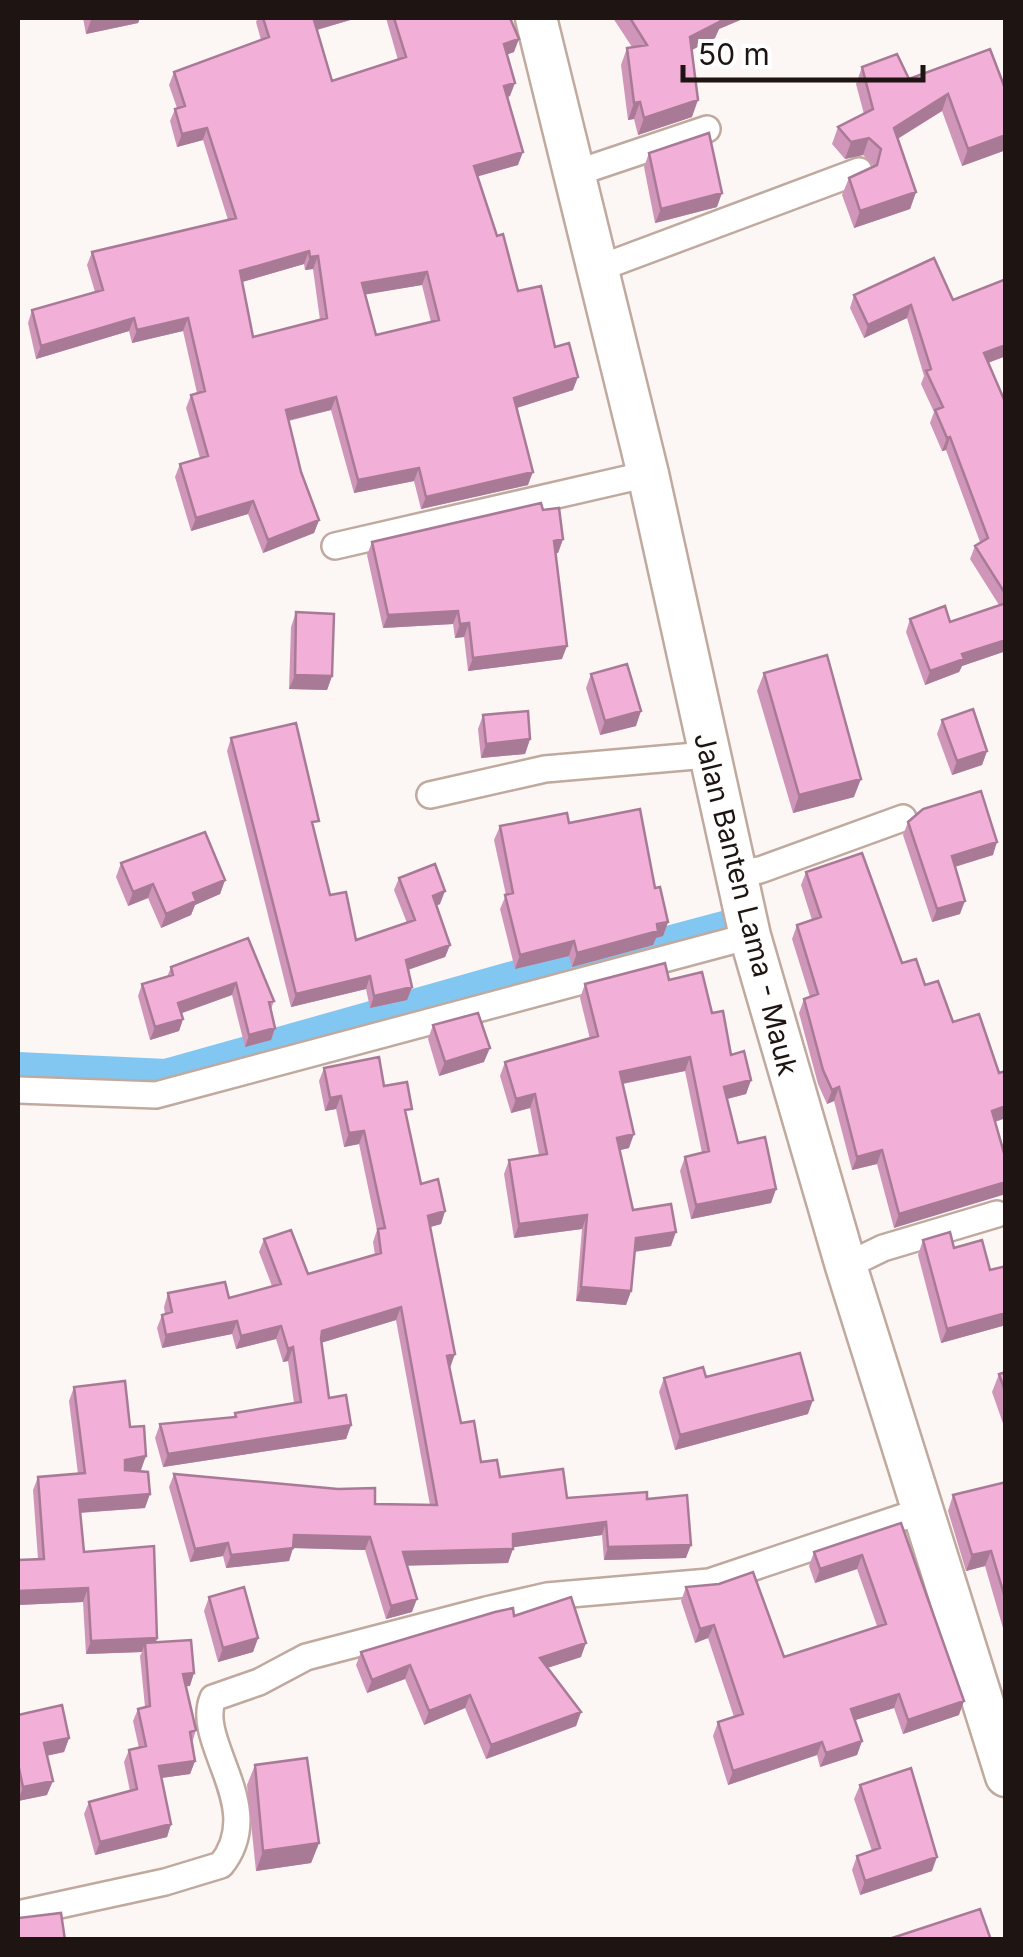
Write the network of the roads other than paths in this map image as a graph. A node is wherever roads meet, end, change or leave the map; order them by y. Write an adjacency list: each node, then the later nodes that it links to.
1 (536, 18): 4 (main road, Jalan Banten Lama - Mauk)
2 (707, 129): 4 (street)
3 (859, 172): 5 (street)
4 (576, 173): 5 (main road, Jalan Banten Lama - Mauk)
5 (597, 269): 6 (main road, Jalan Banten Lama - Mauk)
6 (648, 474): 7 (street); 8 (main road, Jalan Banten Lama - Mauk)
7 (335, 546)
8 (706, 755): 9 (street); 11 (main road, Jalan Banten Lama - Mauk)
9 (430, 795)
10 (903, 818): 11 (street)
11 (736, 873): 12 (main road, Jalan Banten Lama - Mauk)
12 (750, 936): 13 (street); 15 (main road, Jalan Banten Lama - Mauk)
13 (18, 1090)
14 (998, 1214): 15 (street)
15 (846, 1266): 16 (main road, Jalan Banten Lama - Mauk)
16 (924, 1510): 17 (main road, Jalan Banten Lama - Mauk); 18 (street)
17 (1006, 1776)
18 (18, 1914)

